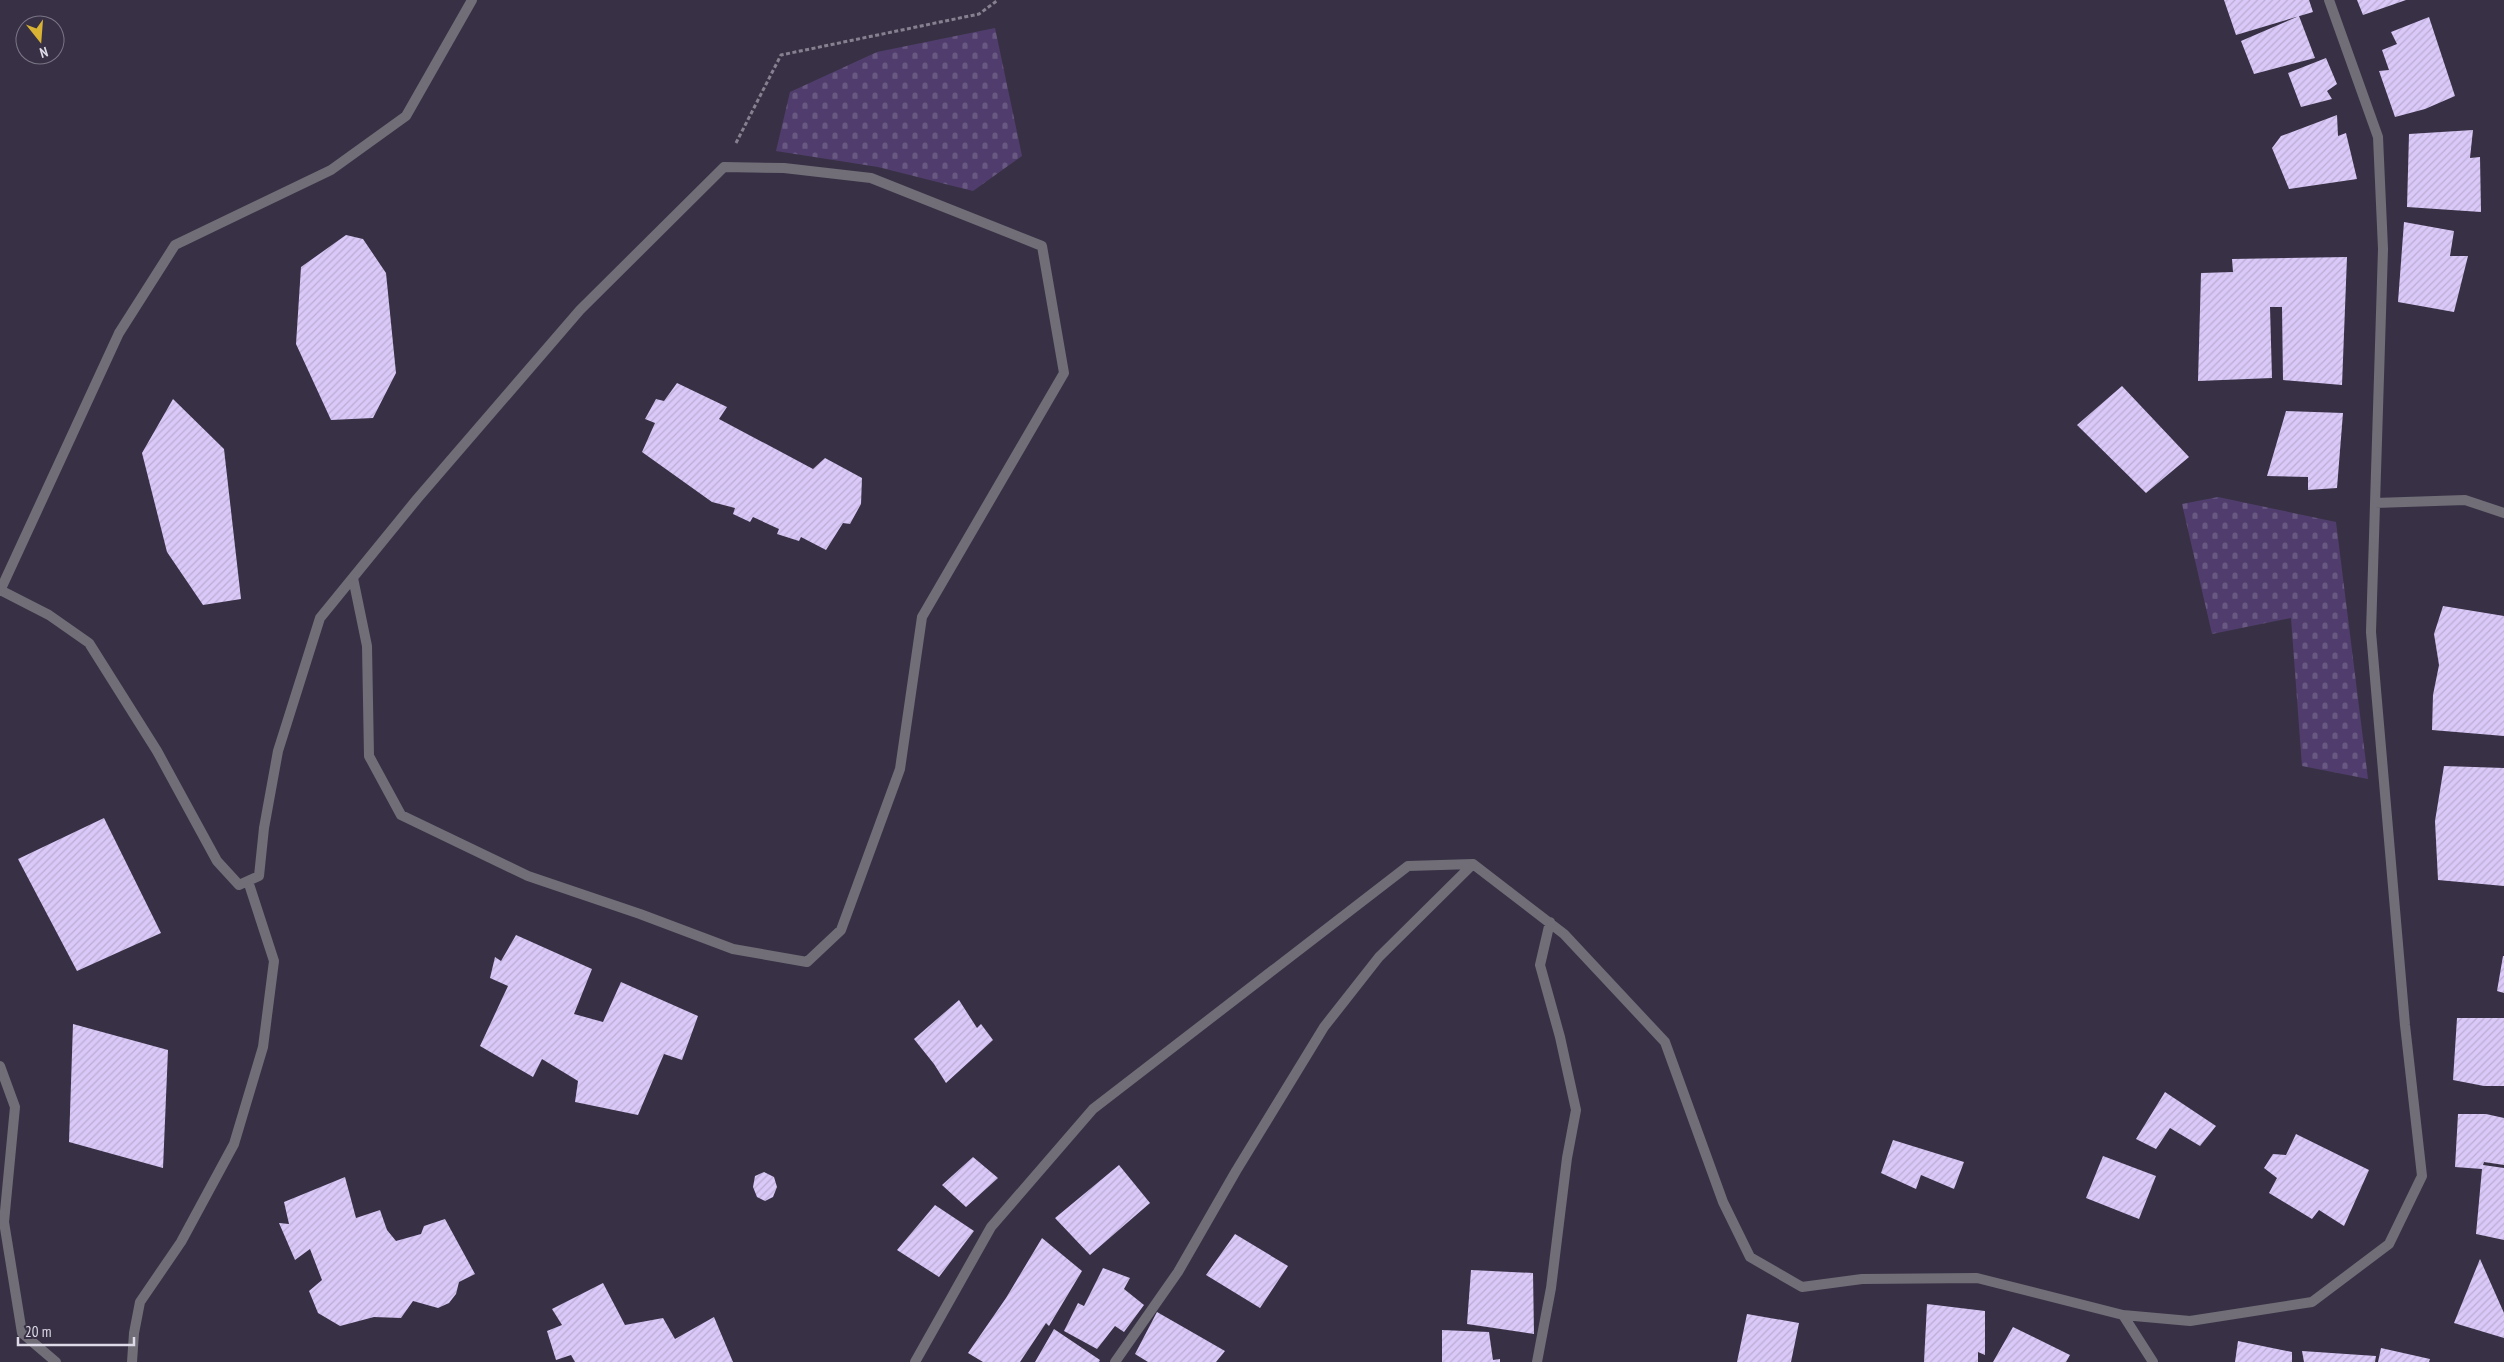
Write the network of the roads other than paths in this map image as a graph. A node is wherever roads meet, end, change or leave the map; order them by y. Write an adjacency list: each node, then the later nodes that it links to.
1 (472, 0): 6 (street)
2 (2329, 0): 3 (street)
3 (2375, 503): 4 (street); 11 (street)
4 (2504, 513)
5 (353, 578): 5 (street); 8 (street)
6 (0, 591): 8 (street)
7 (1474, 864): 9 (street); 14 (street); 15 (street)
8 (248, 881): 13 (street)
9 (1550, 922): 11 (street); 16 (street)
10 (0, 1066): 12 (street)
11 (2123, 1315): 17 (street)
12 (56, 1362)
13 (132, 1362)
14 (915, 1362)
15 (1115, 1362)
16 (1537, 1362)
17 (2153, 1362)

